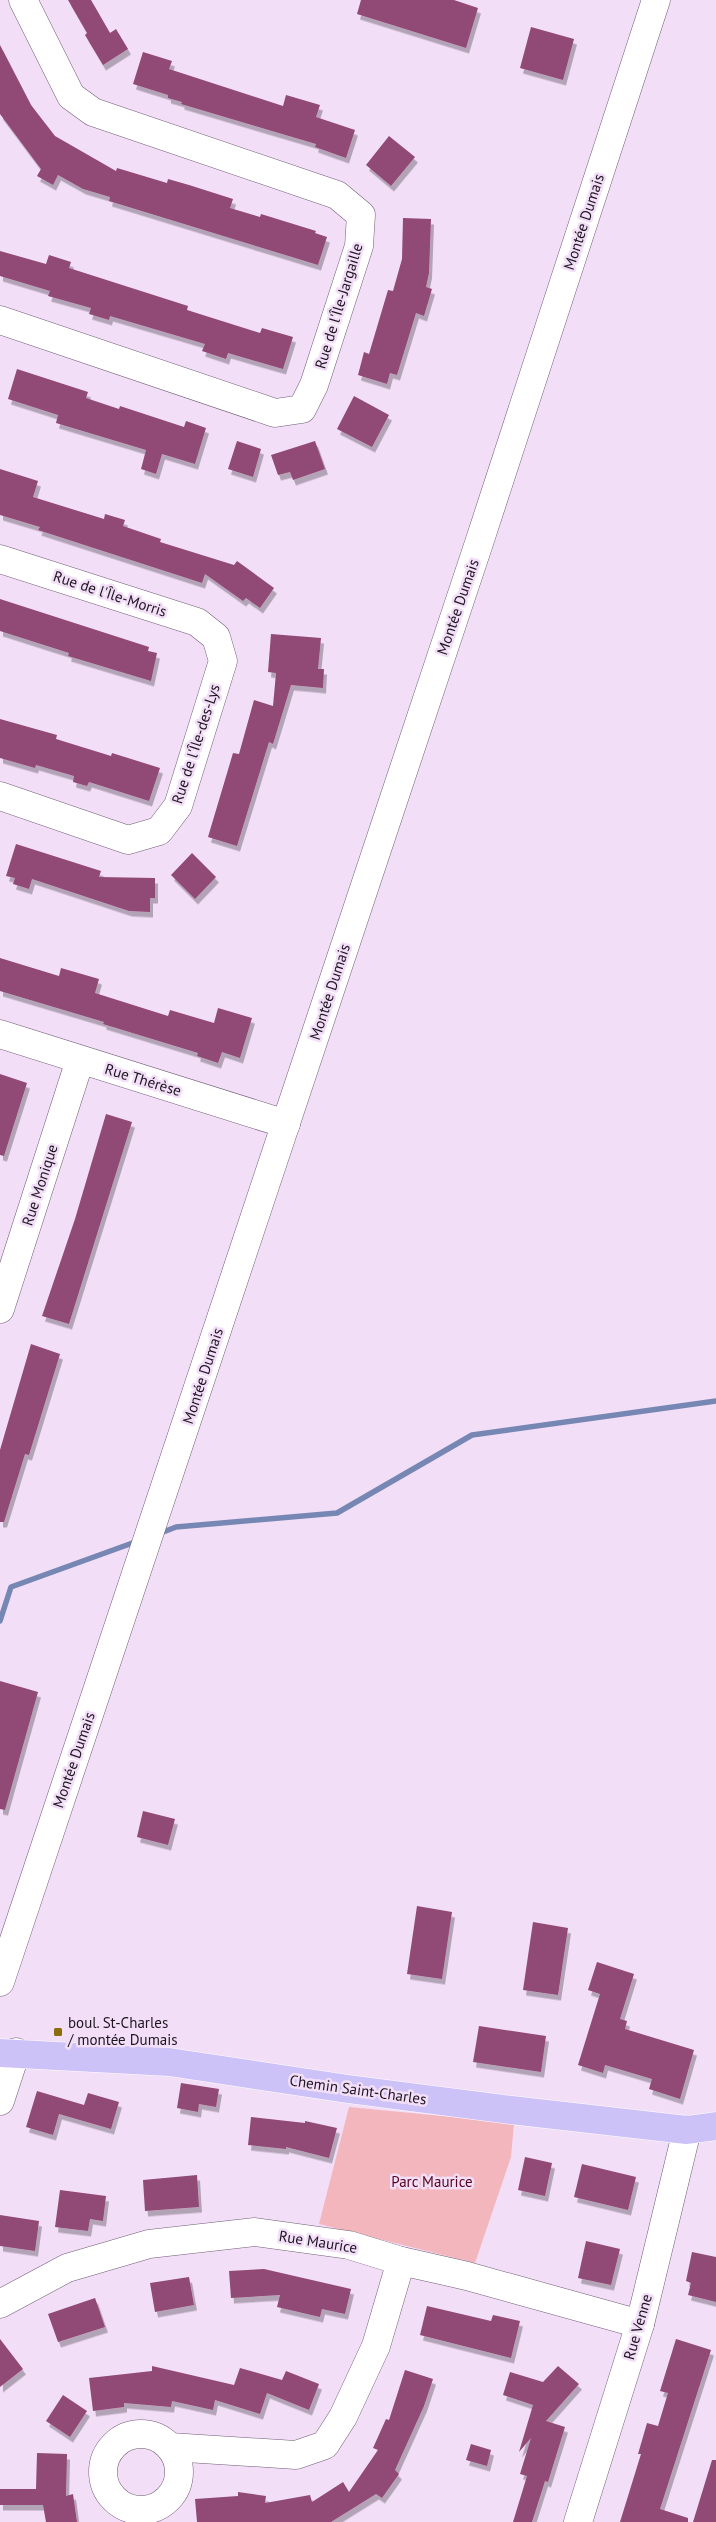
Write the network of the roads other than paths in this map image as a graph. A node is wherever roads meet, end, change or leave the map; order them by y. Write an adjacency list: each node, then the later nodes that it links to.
1 (23, 0): 3 (street, Rue de l'Île-Jargaille)
2 (656, 0): 9 (street, Montée Dumais)
3 (0, 320)
4 (0, 559): 5 (street, Rue de l'Île-Morris)
5 (216, 637): 6 (street, Rue de l'Île-des-Lys)
6 (0, 796)
7 (0, 1034): 8 (street, Rue Thérèse)
8 (80, 1060): 9 (street, Rue Thérèse); 10 (street, Rue Monique)
9 (286, 1124): 11 (street, Montée Dumais)
10 (0, 1309)
11 (0, 1982)
12 (8, 2053): 13 (street); 15 (main road, Chemin Saint-Charles)
13 (0, 2101)
14 (716, 2126): 15 (main road, Chemin Saint-Charles)
15 (687, 2130): 18 (street, Rue Venne)
16 (401, 2262): 17 (street, Rue Maurice); 18 (street, Rue Maurice); 19 (street)
17 (0, 2304)
18 (640, 2324): 20 (street, Rue Venne)
19 (170, 2447)
20 (578, 2522)

